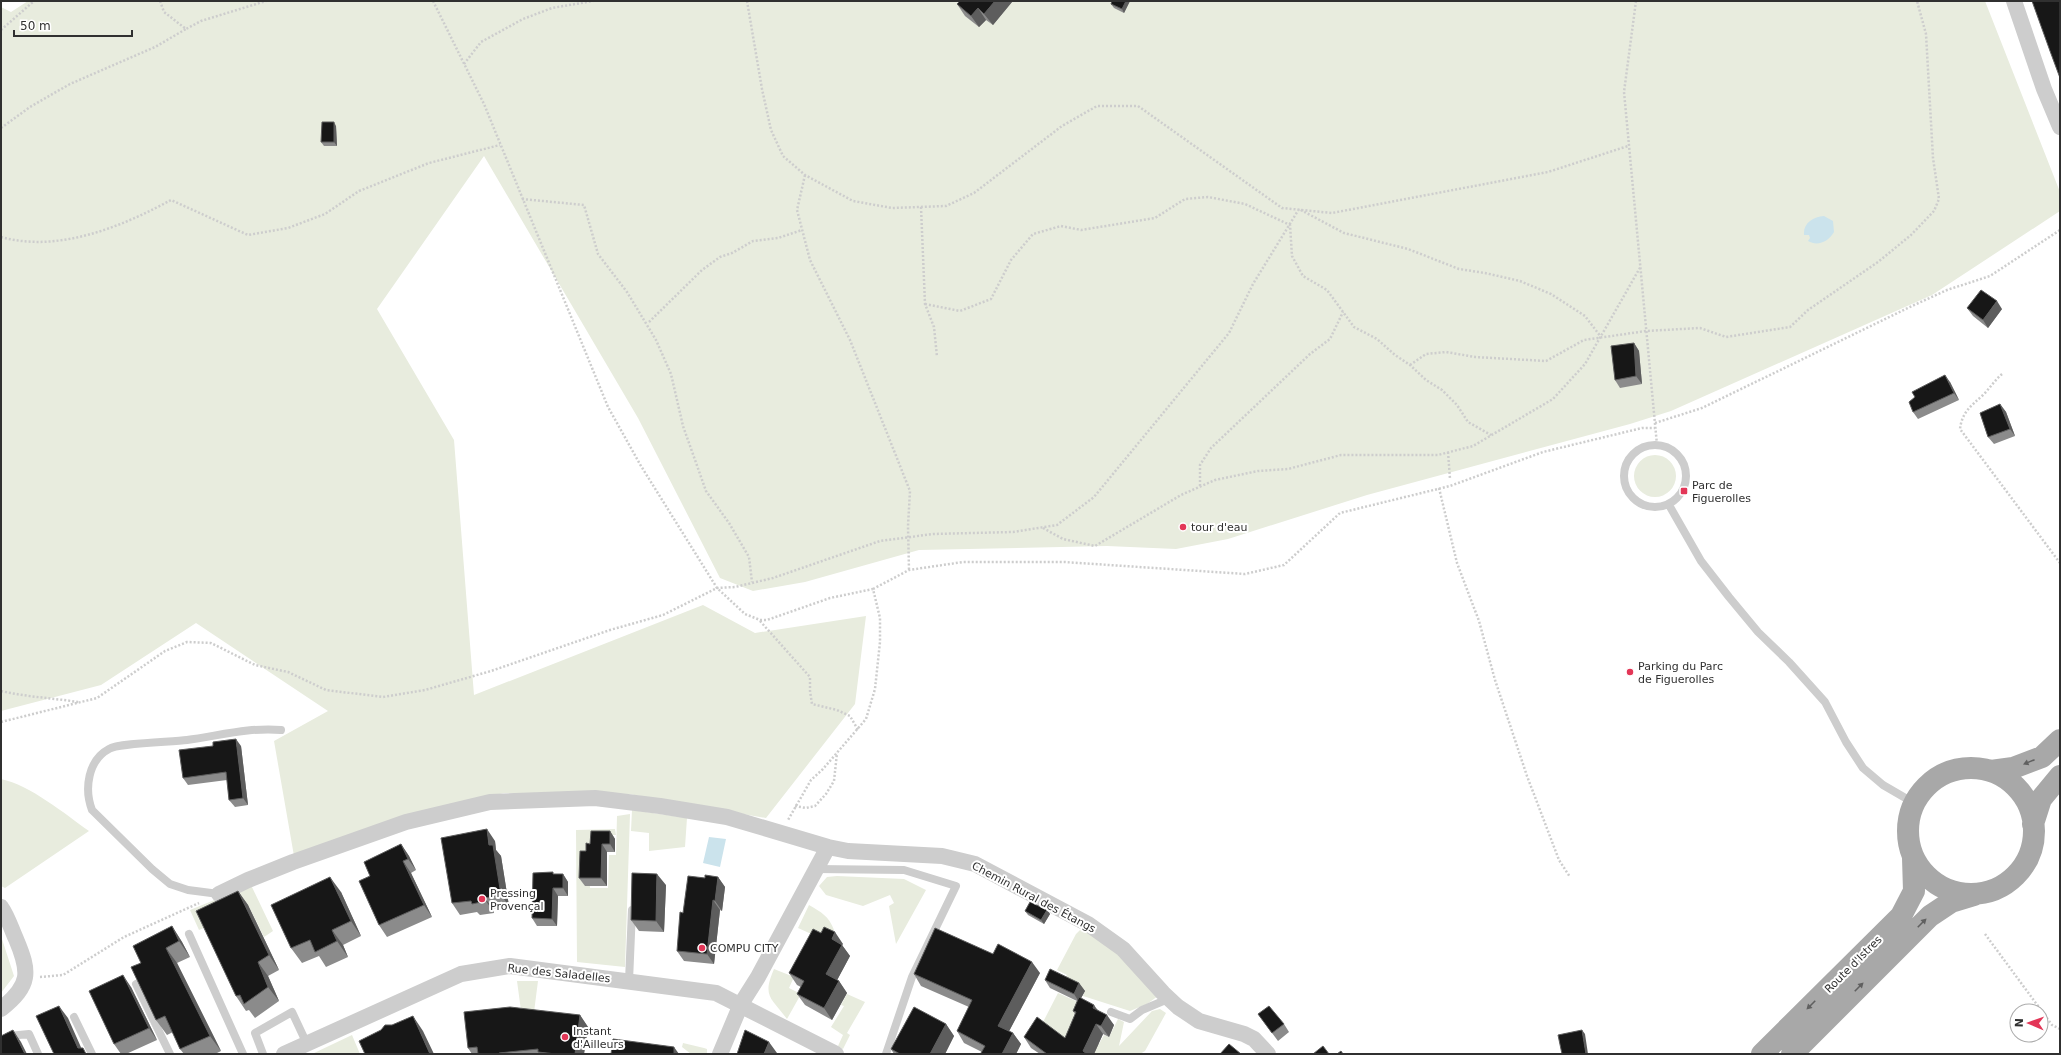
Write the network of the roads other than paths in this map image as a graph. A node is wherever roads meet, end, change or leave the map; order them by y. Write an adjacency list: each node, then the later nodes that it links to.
1 (2014, 1): 2 (street)
2 (2060, 127)
3 (1669, 505): 3 (lane); 8 (lane)
4 (281, 730): 13 (lane)
5 (2060, 740): 6 (main road, one-way to 6)
6 (1991, 771): 8 (main road); 9 (main road)
7 (2060, 776): 9 (main road)
8 (1914, 803): 11 (main road)
9 (2033, 824): 14 (main road)
10 (828, 847): 12 (street); 13 (street, Chemin Rural des Étangs); 20 (street, Chemin Rural des Étangs)
11 (1913, 858): 14 (main road); 37 (main road, Route d'Istres, one-way to 37)
12 (816, 869): 21 (street); 35 (lane)
13 (219, 894)
14 (1975, 895): 38 (main road, Route d'Istres, one-way to 14)
15 (632, 903): 18 (lane)
16 (1, 907): 22 (street)
17 (189, 934): 30 (lane)
18 (629, 981): 21 (street, Rue des Saladelles); 26 (street, Rue des Saladelles)
19 (136, 984): 29 (lane)
20 (1168, 999): 23 (lane); 36 (street, Chemin Rural des Étangs)
21 (741, 1004): 33 (street); 34 (street, Rue des Saladelles)
22 (1, 1009)
23 (1111, 1012)
24 (74, 1017): 28 (lane)
25 (1, 1042): 27 (lane)
26 (307, 1044): 31 (lane); 32 (street, Rue des Saladelles)
27 (38, 1054)
28 (92, 1054)
29 (170, 1054)
30 (243, 1054)
31 (263, 1054)
32 (284, 1054)
33 (720, 1054)
34 (836, 1054)
35 (886, 1054)
36 (1268, 1054)
37 (1762, 1054)
38 (1792, 1054)

